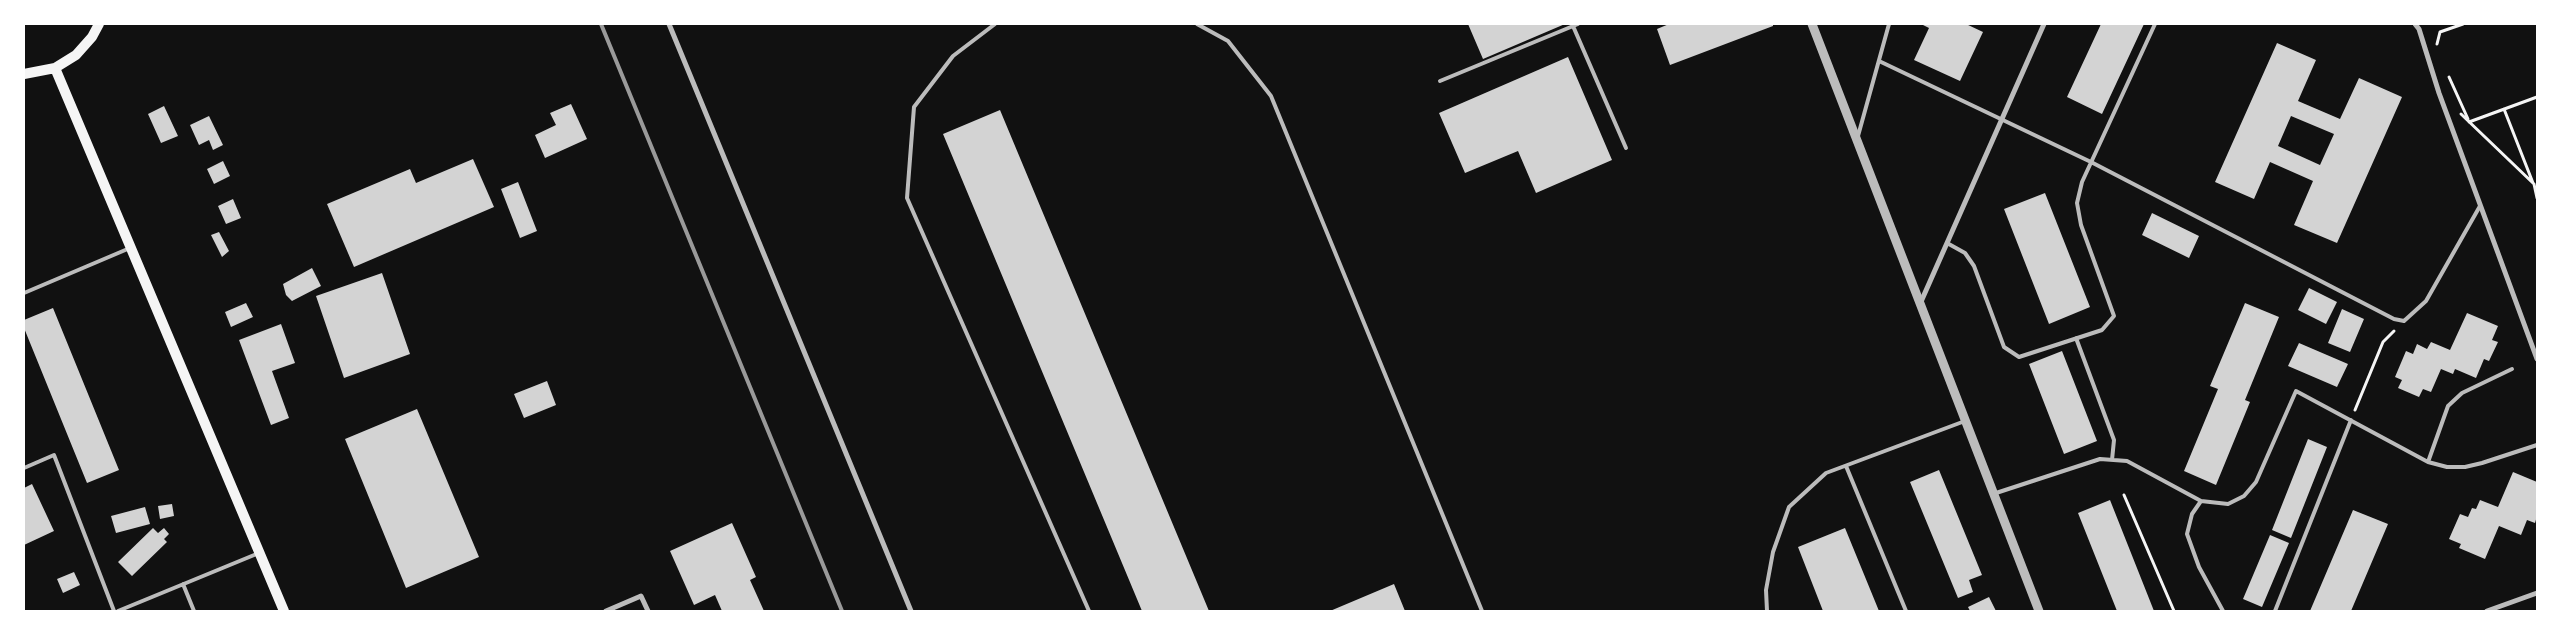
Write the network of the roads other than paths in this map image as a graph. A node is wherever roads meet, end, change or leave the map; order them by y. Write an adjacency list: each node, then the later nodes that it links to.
1 (99, 24): 12 (main road)
2 (669, 24): 45 (street)
3 (995, 24): 46 (lane)
4 (1198, 24): 47 (lane)
5 (1812, 24): 16 (street)
6 (1889, 24): 11 (lane)
7 (2044, 24): 15 (street)
8 (2155, 24): 18 (lane)
9 (2415, 24): 19 (street)
10 (1575, 25): 14 (lane); 17 (lane)
11 (1879, 61): 15 (lane); 16 (lane)
12 (55, 68): 13 (main road); 21 (main road)
13 (24, 74)
14 (1440, 81)
15 (2001, 120): 18 (lane); 20 (street)
16 (1857, 140): 23 (street)
17 (1626, 148)
18 (2091, 162): 19 (lane); 24 (lane)
19 (2480, 206): 25 (street)
20 (1947, 243): 23 (street); 24 (lane)
21 (130, 248): 22 (lane); 36 (main road)
22 (24, 293)
23 (1920, 305): 28 (street)
24 (2076, 338): 30 (lane)
25 (2537, 359)
26 (2512, 369): 31 (lane)
27 (2351, 420): 31 (lane); 35 (lane); 52 (lane)
28 (1965, 421): 32 (lane); 34 (street)
29 (2537, 446): 31 (lane)
30 (2112, 460): 34 (lane); 35 (lane)
31 (2428, 462)
32 (1846, 466): 48 (lane); 49 (lane)
33 (24, 468): 39 (lane)
34 (1994, 494): 50 (street)
35 (2201, 501): 51 (lane)
36 (259, 553): 37 (lane); 42 (main road)
37 (183, 584): 40 (lane); 41 (lane)
38 (2537, 593): 53 (street)
39 (114, 611)
40 (118, 611)
41 (194, 611)
42 (284, 611)
43 (606, 611): 44 (street)
44 (648, 611)
45 (911, 611)
46 (1089, 611)
47 (1482, 611)
48 (1767, 611)
49 (1906, 611)
50 (2039, 611)
51 (2223, 611)
52 (2275, 611)
53 (2486, 611)

